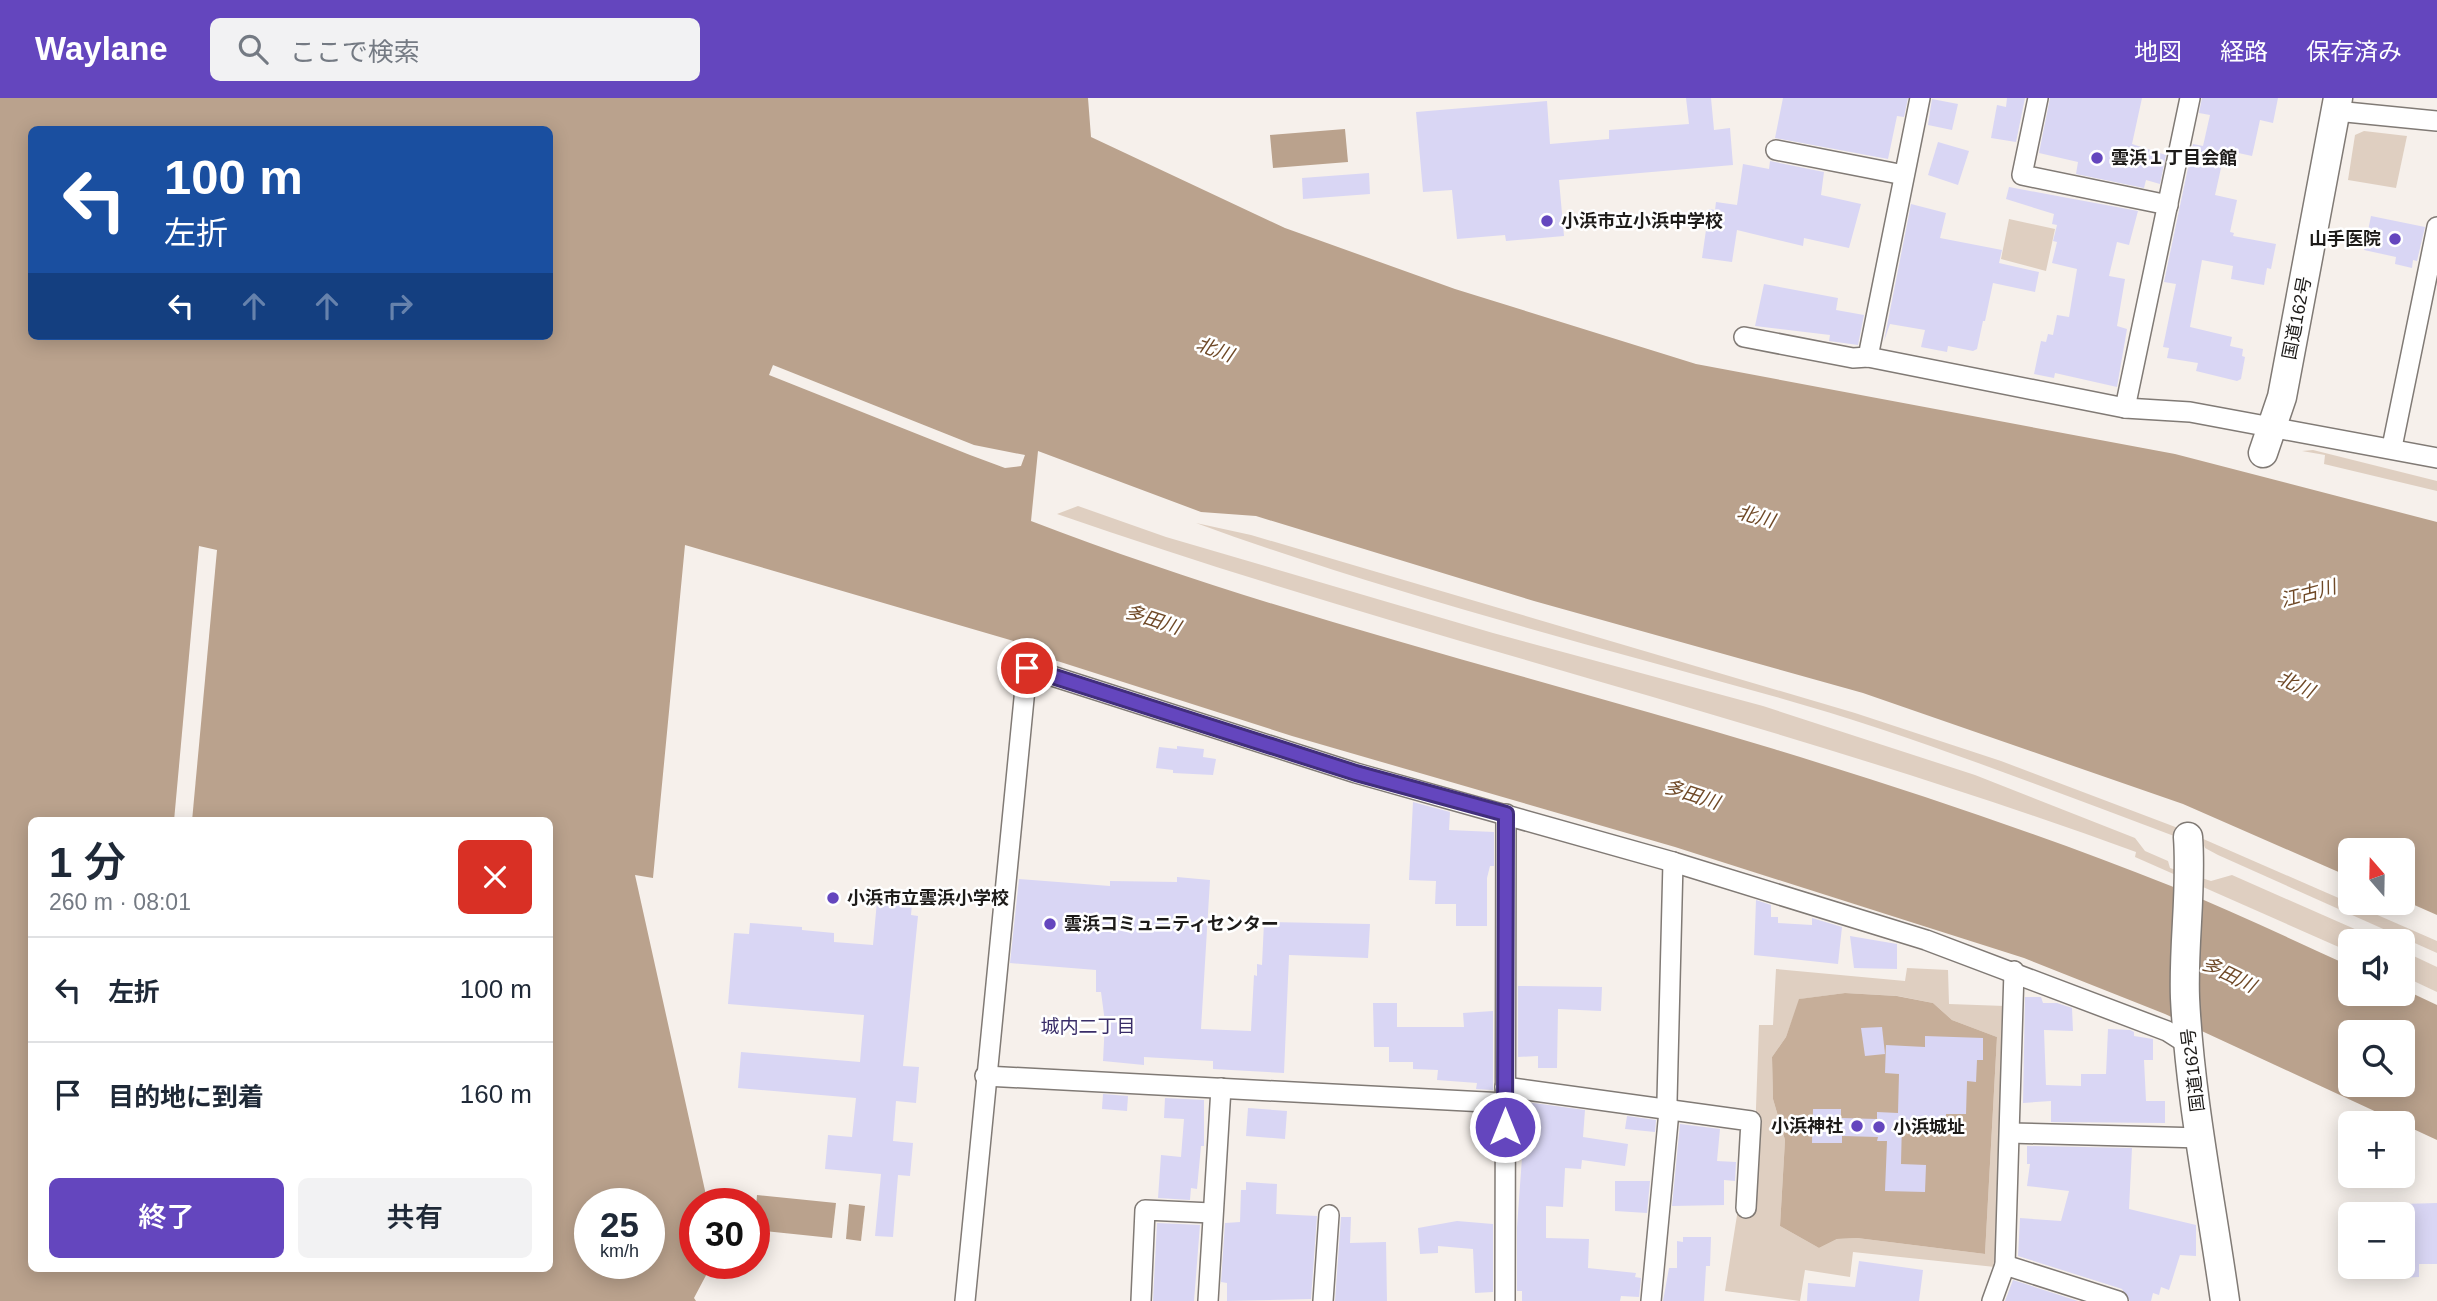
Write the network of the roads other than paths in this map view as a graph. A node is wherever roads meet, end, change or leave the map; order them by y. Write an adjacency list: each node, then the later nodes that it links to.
1 (1920, 98): 7 (street)
2 (2038, 98): 8 (street)
3 (2190, 98): 8 (street)
4 (2337, 101): 5 (street); 13 (highway, 国道162号)
5 (2437, 121)
6 (1776, 150): 7 (street)
7 (1904, 175): 11 (street)
8 (2168, 205): 12 (street)
9 (2437, 227): 14 (street)
10 (1744, 337): 11 (street)
11 (1868, 357): 12 (street)
12 (2125, 408): 13 (street)
13 (2267, 440): 14 (street)
14 (2392, 447): 15 (street)
15 (2437, 458)
16 (1506, 814): 18 (street); 21 (street); 23 (street)
17 (2188, 837): 20 (highway, 国道162号)
18 (1673, 862): 19 (street); 24 (street)
19 (2014, 971): 20 (street); 25 (street)
20 (2188, 1038): 26 (highway, 国道162号)
21 (985, 1076): 22 (street); 31 (street)
22 (1221, 1088): 23 (street); 28 (street)
23 (1505, 1095): 24 (street); 35 (street)
24 (1669, 1108): 27 (street); 36 (street)
25 (2010, 1133): 26 (street); 30 (street)
26 (2202, 1138): 39 (highway, 国道162号)
27 (1746, 1208)
28 (1212, 1213): 32 (street); 33 (street)
29 (1329, 1215): 34 (street)
30 (2005, 1265): 37 (street); 38 (street)
31 (964, 1301)
32 (1141, 1301)
33 (1208, 1301)
34 (1323, 1301)
35 (1505, 1301)
36 (1651, 1301)
37 (1992, 1301)
38 (2118, 1301)
39 (2225, 1301)

